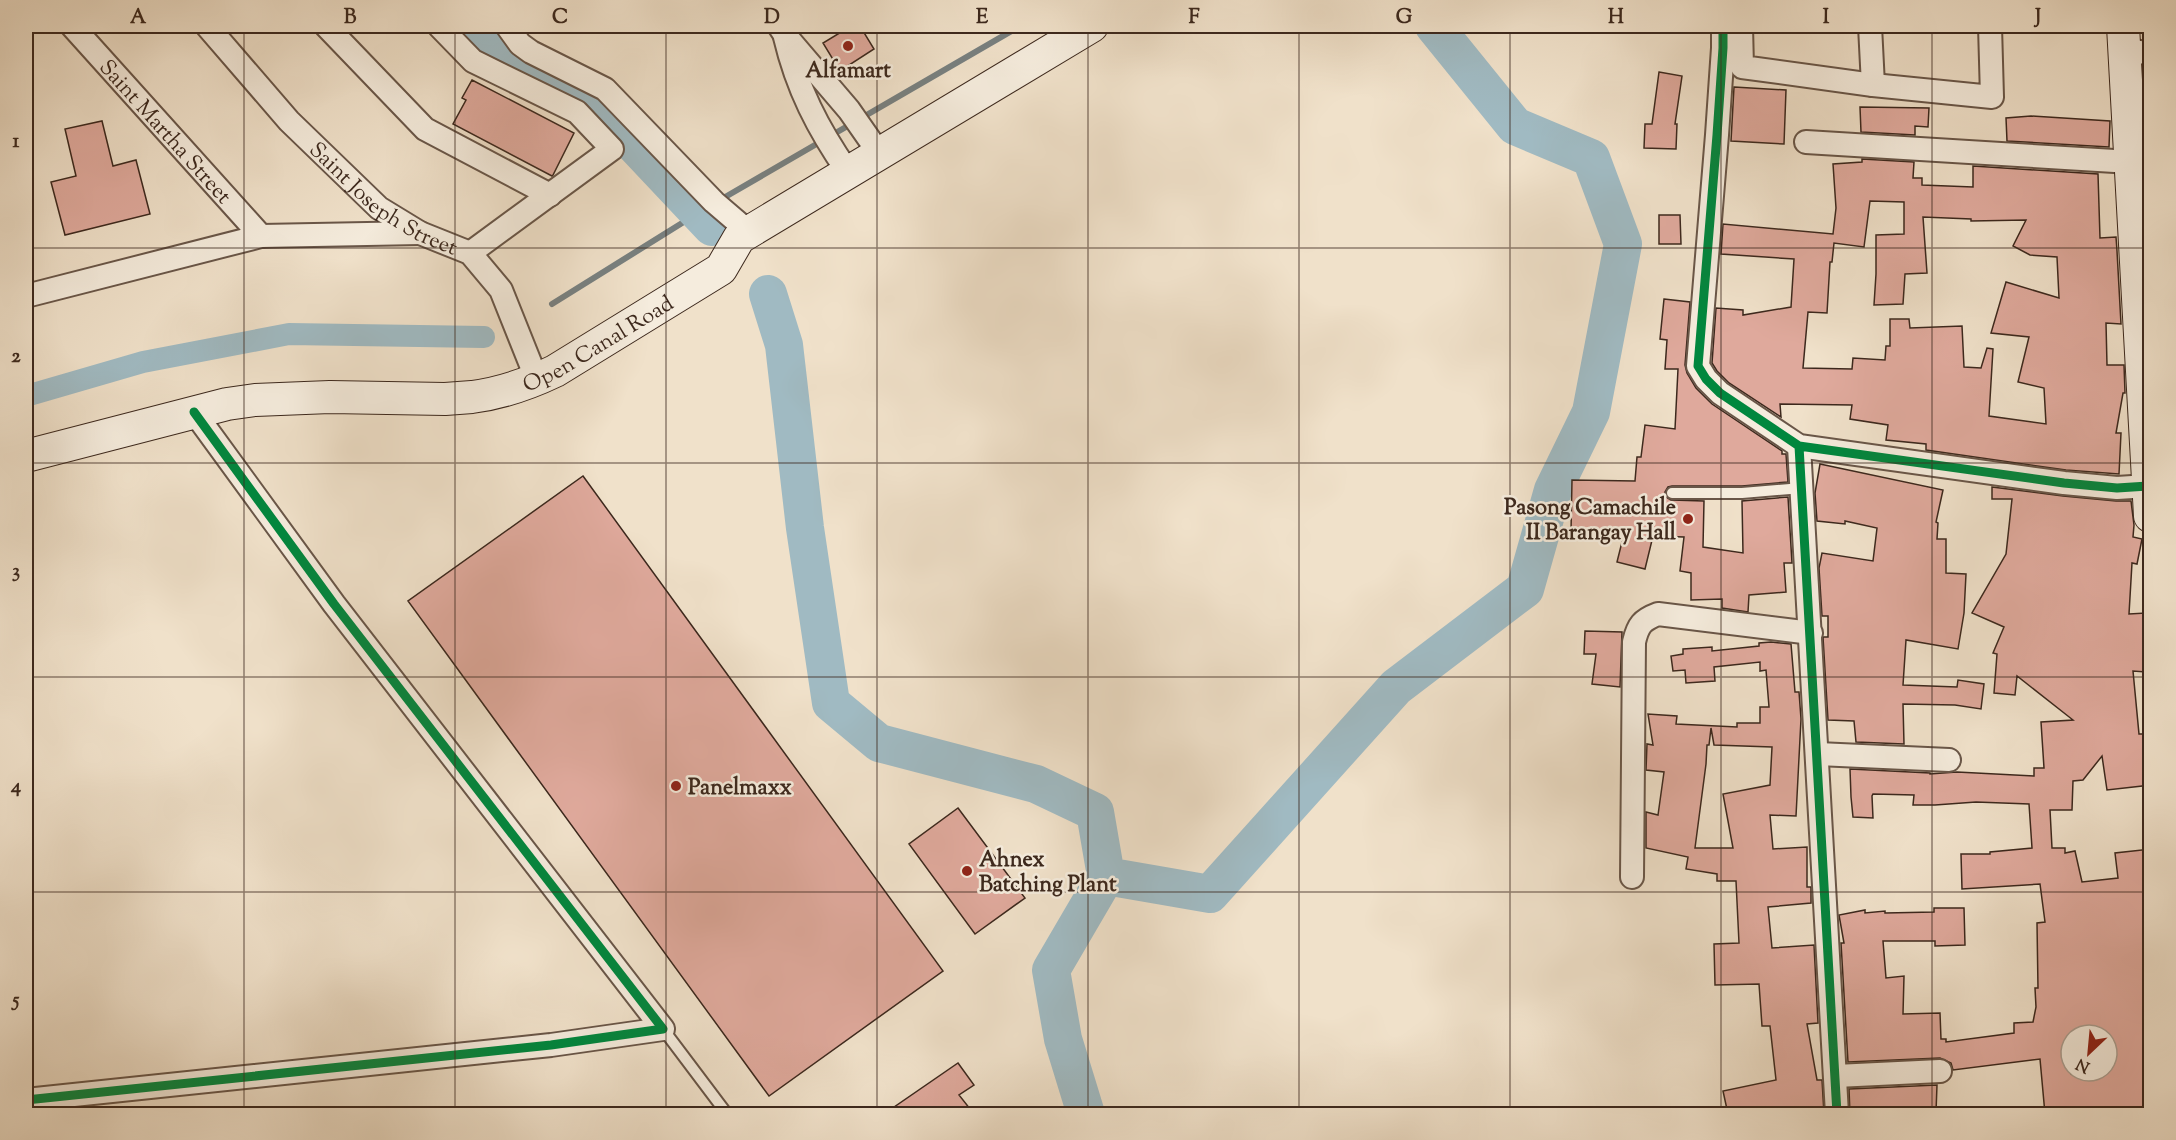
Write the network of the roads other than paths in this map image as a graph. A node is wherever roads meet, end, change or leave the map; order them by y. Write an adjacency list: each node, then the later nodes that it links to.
1 (72, 26): 22 (street, Saint Martha Street)
2 (207, 26): 20 (street, Saint Joseph Street)
3 (326, 26): 19 (street)
4 (440, 26): 19 (street)
5 (507, 26): 21 (street)
6 (1092, 26): 15 (main road, Open Canal Road)
7 (1723, 26): 27 (street)
8 (1741, 26): 13 (street)
9 (1870, 26): 13 (street)
10 (1990, 26): 13 (street)
11 (782, 30): 14 (street)
12 (2133, 43): 18 (main road)
13 (1873, 85)
14 (816, 90): 15 (street); 17 (street)
15 (871, 141): 17 (main road, Open Canal Road)
16 (1806, 142): 18 (street)
17 (840, 160): 21 (main road, Open Canal Road)
18 (2141, 164): 31 (main road)
19 (550, 195): 23 (street)
20 (420, 232): 22 (street); 23 (street, Saint Joseph Street)
21 (749, 232): 25 (main road, Open Canal Road)
22 (261, 236): 24 (street)
23 (470, 253): 25 (street, Saint Joseph Street)
24 (26, 296)
25 (537, 380): 26 (main road, Open Canal Road)
26 (194, 412): 28 (main road, Open Canal Road); 36 (street)
27 (1799, 446): 29 (street); 31 (street)
28 (26, 456)
29 (1802, 488): 30 (lane); 32 (street)
30 (1672, 493)
31 (2150, 501)
32 (1811, 633): 33 (street); 35 (street)
33 (1818, 754): 34 (street); 38 (street)
34 (1949, 760)
35 (1632, 877)
36 (663, 1029): 39 (street); 40 (lane)
37 (1940, 1071): 38 (street)
38 (1836, 1076): 41 (street)
39 (26, 1100)
40 (727, 1114)
41 (1837, 1114)

